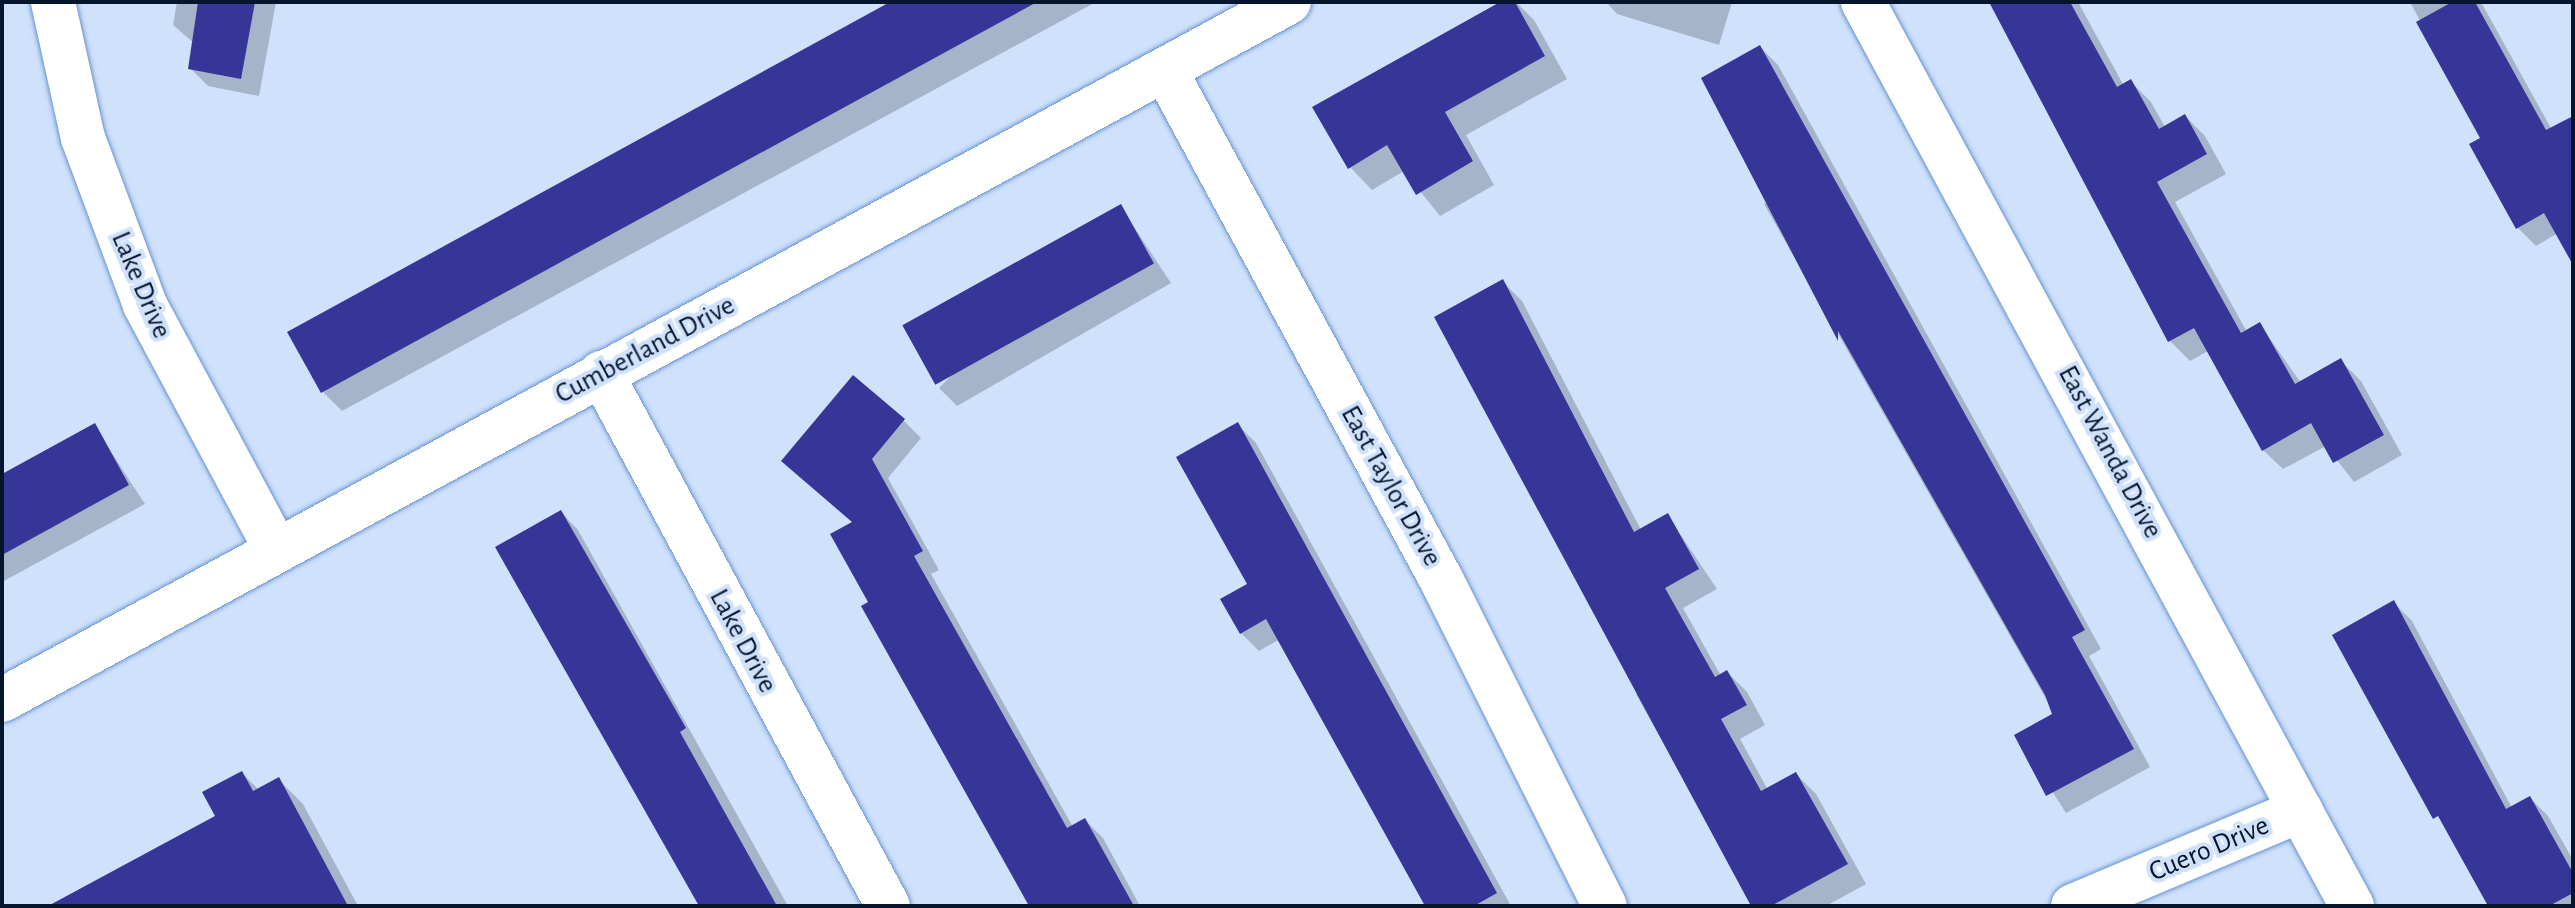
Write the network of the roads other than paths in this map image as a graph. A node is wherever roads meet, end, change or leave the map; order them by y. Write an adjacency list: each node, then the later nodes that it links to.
1 (53, 2): 6 (street, Lake Drive)
2 (1289, 2): 4 (street, Cumberland Drive)
3 (1863, 2): 8 (street, East Wanda Drive)
4 (1166, 72): 5 (street, Cumberland Drive); 10 (street, East Taylor Drive)
5 (601, 373): 6 (street, Cumberland Drive); 9 (street, Lake Drive)
6 (276, 549): 7 (street, Cumberland Drive)
7 (2, 700)
8 (2301, 810): 11 (street, Cuero Drive); 12 (street, East Wanda Drive)
9 (888, 906)
10 (1605, 906)
11 (2073, 906)
12 (2352, 906)

